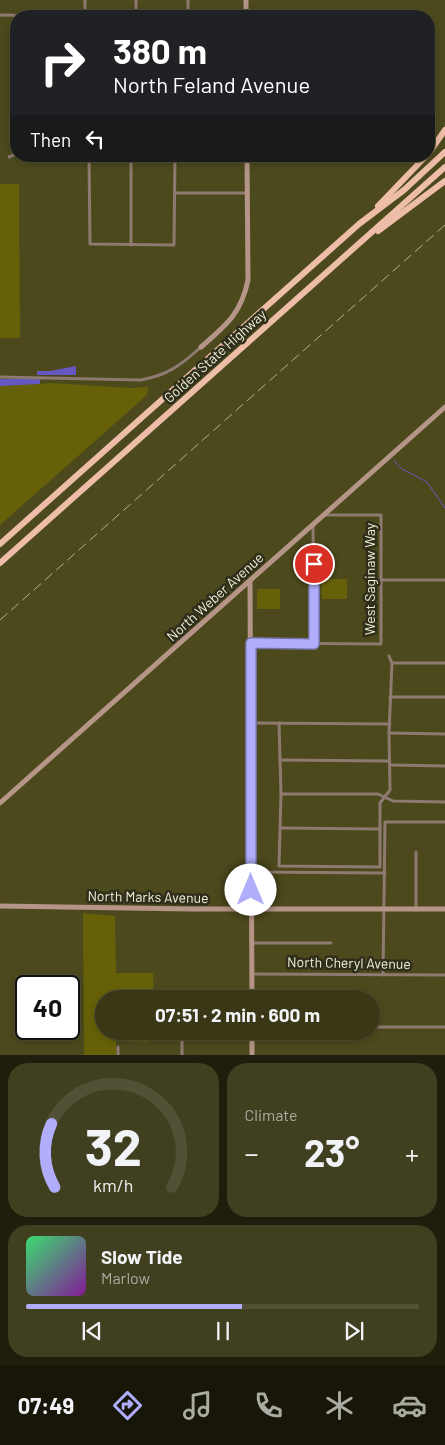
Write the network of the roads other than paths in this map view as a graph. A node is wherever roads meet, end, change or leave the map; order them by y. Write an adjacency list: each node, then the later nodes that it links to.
1 (445, 130): 2 (highway)
2 (435, 144)
3 (445, 152): 4 (highway, Golden State Highway)
4 (435, 161)
5 (89, 162): 17 (street)
6 (131, 162): 17 (street)
7 (174, 162): 13 (street)
8 (247, 162): 14 (main road)
9 (421, 162): 15 (highway)
10 (434, 162): 15 (highway, Golden State Highway)
11 (445, 167): 16 (highway, Golden State Highway)
12 (445, 181): 16 (highway)
13 (175, 192): 14 (street); 17 (street)
14 (247, 193): 18 (main road)
15 (359, 224): 23 (highway, Golden State Highway)
16 (360, 242): 24 (highway, Golden State Highway)
17 (131, 245)
18 (201, 347): 19 (street)
19 (0, 377)
20 (445, 407): 21 (main road, North Weber Avenue)
21 (323, 516): 22 (main road, North Weber Avenue); 25 (street, West Saginaw Way)
22 (313, 524): 27 (main road, North Weber Avenue); 29 (street)
23 (0, 544)
24 (0, 563)
25 (380, 580): 26 (street); 29 (street, West Saginaw Way)
26 (445, 580)
27 (250, 581): 28 (main road); 46 (main road, North Weber Avenue)
28 (251, 643): 29 (street); 35 (main road)
29 (314, 644)
30 (389, 656): 31 (street)
31 (392, 663): 32 (street); 33 (street)
32 (445, 663)
33 (390, 697): 34 (street); 37 (street)
34 (445, 697)
35 (252, 723): 36 (street); 51 (main road)
36 (279, 723): 37 (street); 40 (street)
37 (390, 724): 38 (street)
38 (389, 733): 39 (street); 41 (street)
39 (445, 734)
40 (280, 760): 41 (street); 43 (street)
41 (390, 763): 42 (street); 44 (street)
42 (445, 766)
43 (281, 794): 44 (street); 48 (street)
44 (385, 798): 45 (street); 49 (street)
45 (445, 802)
46 (0, 803)
47 (445, 822): 52 (street)
48 (280, 828): 49 (street); 49 (street)
49 (380, 828)
50 (416, 852): 56 (street)
51 (251, 872): 52 (street); 54 (main road)
52 (385, 874): 55 (street)
53 (0, 906): 54 (main road, North Marks Avenue)
54 (251, 908): 55 (main road, North Marks Avenue); 58 (main road)
55 (385, 909): 56 (main road, North Marks Avenue); 61 (street)
56 (416, 909): 57 (main road, North Marks Avenue)
57 (445, 909)
58 (252, 943): 59 (street); 60 (main road)
59 (331, 943)
60 (252, 974): 61 (street, North Cheryl Avenue); 63 (main road)
61 (383, 975): 62 (street, North Cheryl Avenue)
62 (445, 976)
63 (252, 990)
64 (380, 1027): 65 (street)
65 (445, 1027)
66 (182, 1040): 70 (street)
67 (252, 1040): 71 (main road)
68 (118, 1047): 69 (street)
69 (118, 1055)
70 (182, 1055)
71 (252, 1055)

